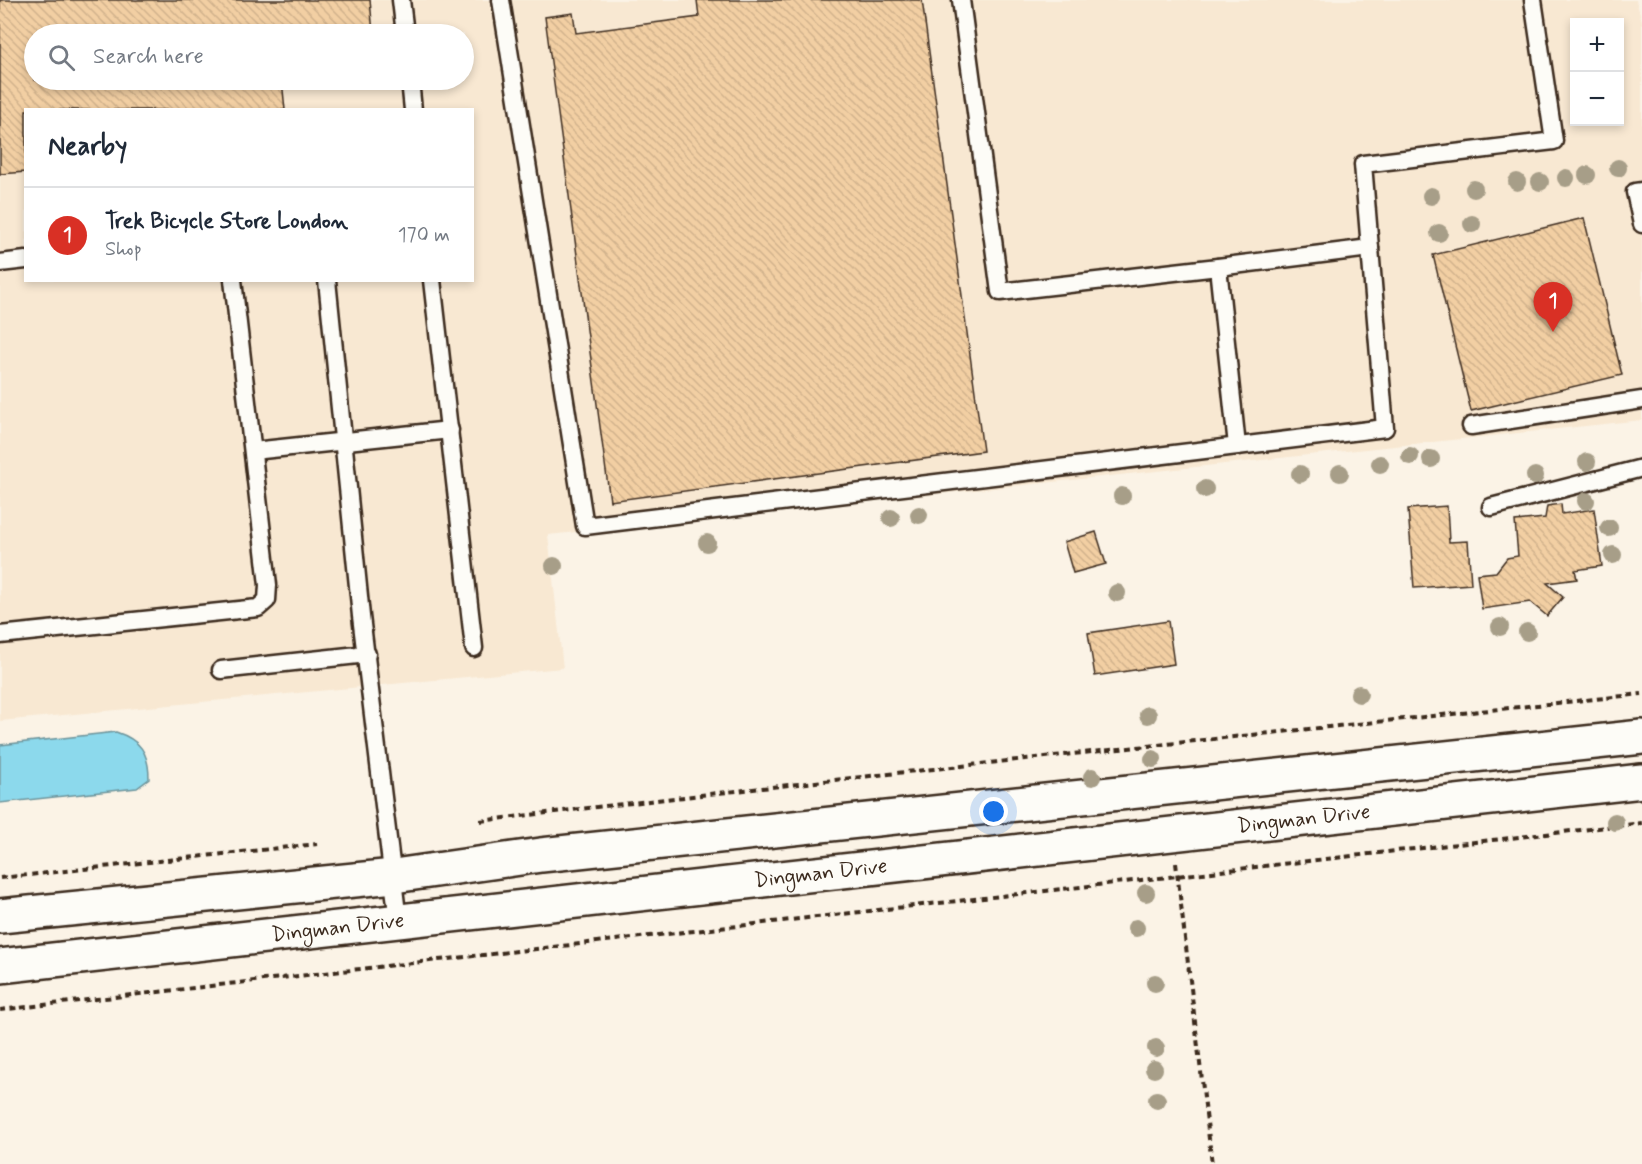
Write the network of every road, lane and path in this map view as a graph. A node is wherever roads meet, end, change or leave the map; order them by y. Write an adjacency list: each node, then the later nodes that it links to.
1 (401, 0): 6 (lane)
2 (501, 0): 22 (lane)
3 (961, 0): 4 (lane); 14 (lane)
4 (967, 0)
5 (1533, 0): 11 (lane)
6 (404, 24)
7 (411, 90): 8 (lane)
8 (413, 108)
9 (1642, 191): 10 (lane)
10 (1642, 224)
11 (1370, 248): 14 (lane); 22 (lane)
12 (24, 260): 13 (lane)
13 (0, 263)
14 (1218, 267): 22 (lane)
15 (233, 282): 23 (lane)
16 (327, 282): 21 (lane)
17 (432, 282): 20 (lane)
18 (1642, 400): 19 (lane)
19 (1471, 426)
20 (450, 430): 21 (lane); 27 (lane)
21 (343, 442): 23 (lane); 28 (lane)
22 (1238, 446)
23 (253, 451): 26 (lane)
24 (1642, 468): 25 (lane)
25 (1491, 507)
26 (0, 635)
27 (474, 648)
28 (367, 654): 29 (lane); 38 (lane)
29 (221, 670)
30 (1642, 694): 33 (path)
31 (1642, 737): 38 (main road)
32 (1642, 781): 35 (main road, Dingman Drive)
33 (480, 821)
34 (1642, 823): 37 (path)
35 (1173, 835): 37 (path); 41 (main road, Dingman Drive)
36 (317, 844): 39 (path)
37 (1177, 875): 43 (path); 44 (path)
38 (394, 876): 40 (main road); 41 (lane)
39 (0, 878)
40 (0, 916)
41 (398, 921): 42 (main road, Dingman Drive)
42 (0, 966)
43 (0, 1010)
44 (1212, 1164)

